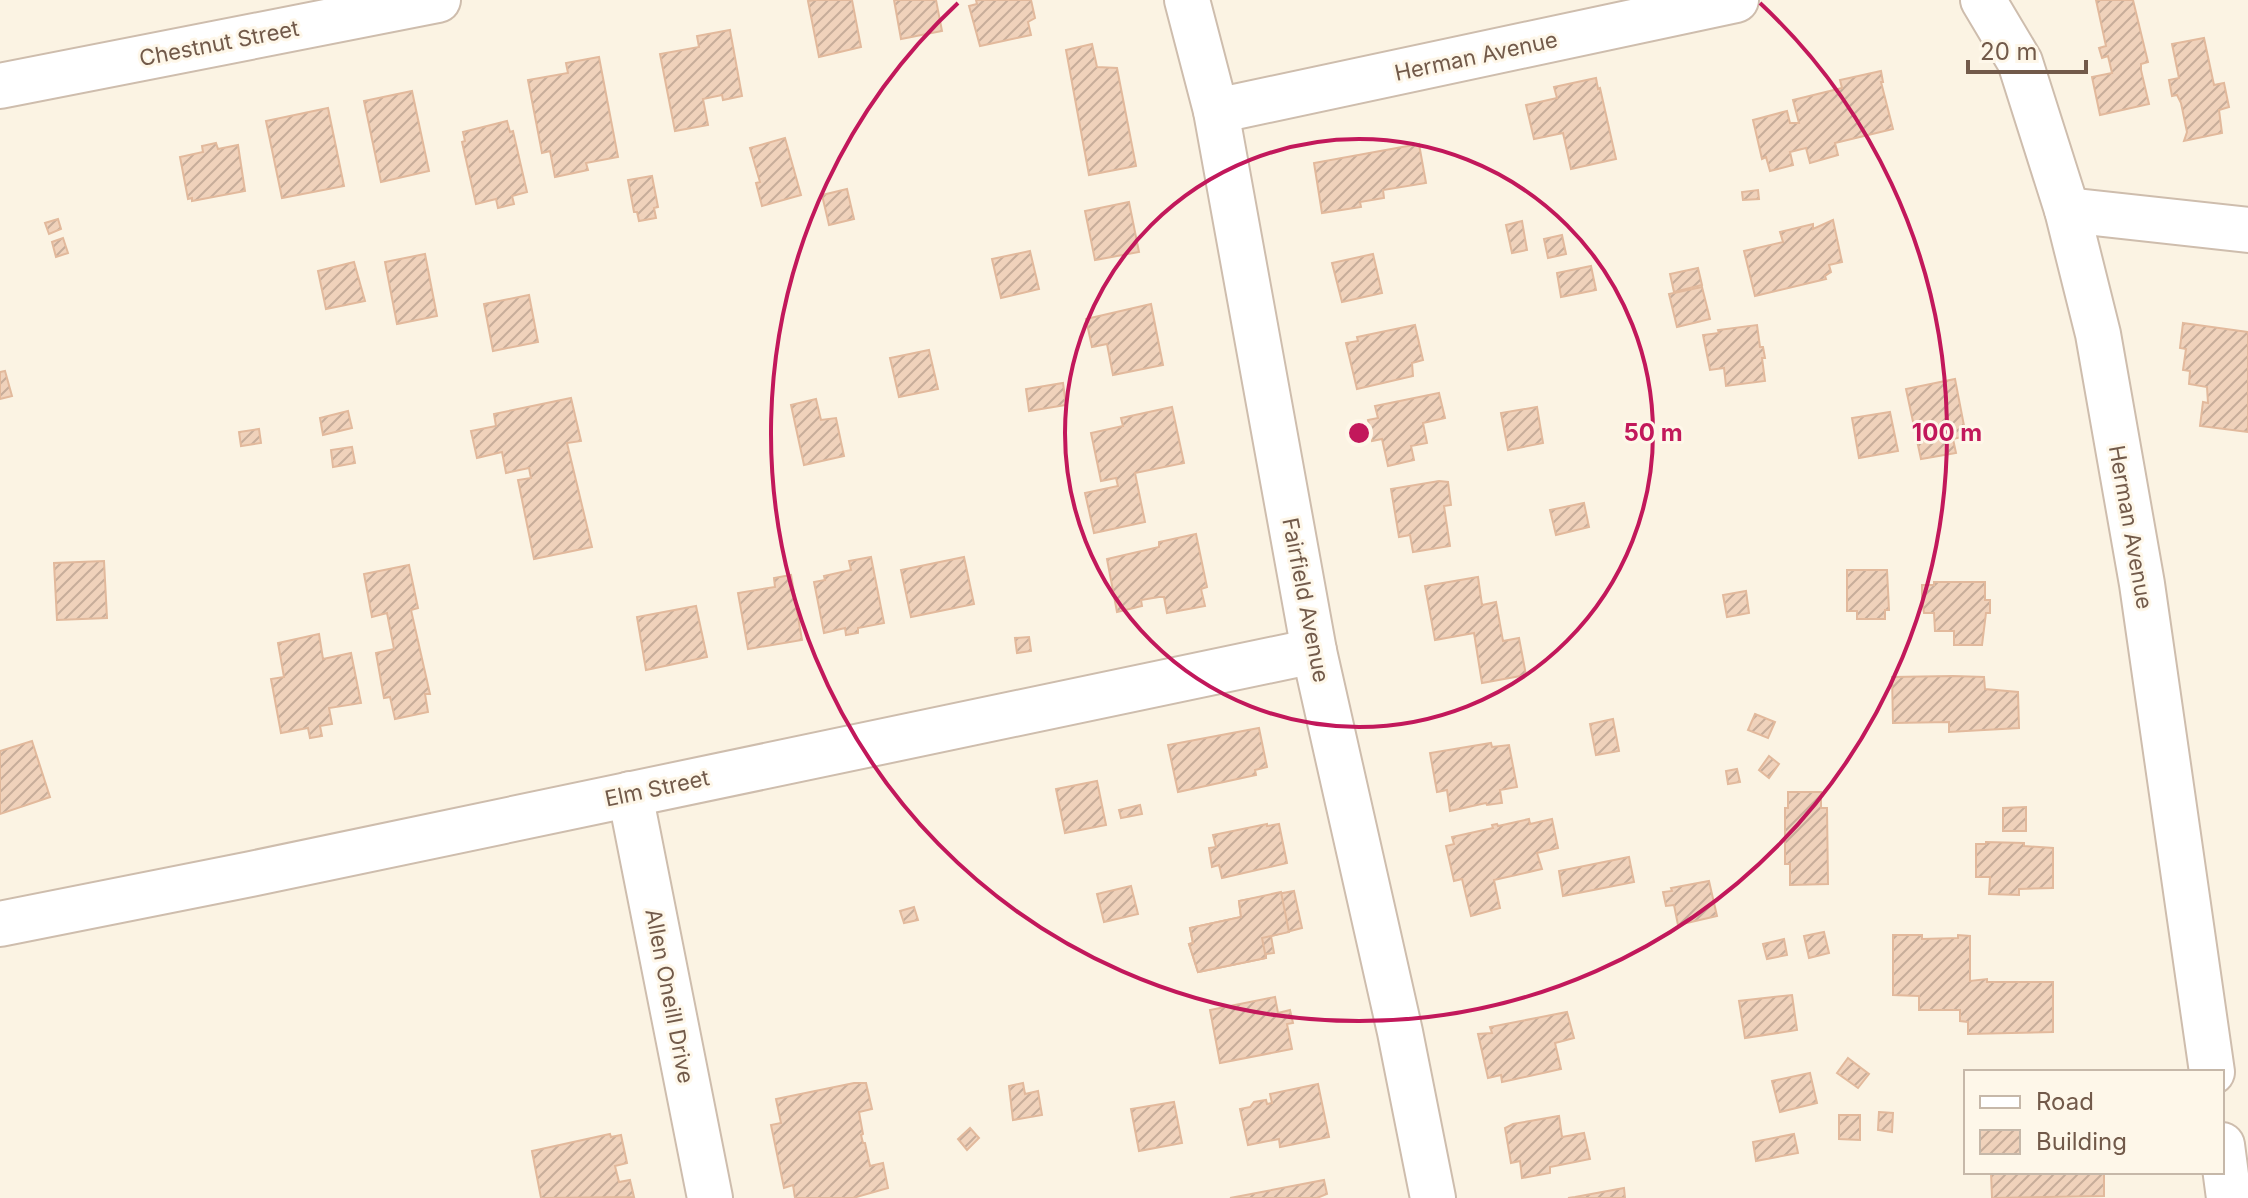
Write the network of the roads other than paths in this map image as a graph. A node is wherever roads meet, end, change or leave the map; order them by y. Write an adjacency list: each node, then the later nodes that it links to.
1 (438, 0): 5 (street, Chestnut Street)
2 (1187, 0): 6 (street, Fairfield Avenue)
3 (1736, 0): 6 (street, Herman Avenue)
4 (1983, 0): 7 (street, Herman Avenue)
5 (0, 86)
6 (1216, 111): 9 (street, Fairfield Avenue)
7 (2067, 210): 8 (street); 12 (street, Herman Avenue)
8 (2248, 230)
9 (1314, 651): 10 (street, Elm Street); 15 (street, Fairfield Avenue)
10 (630, 794): 11 (street, Elm Street); 14 (street, Allen Oneill Drive)
11 (0, 924)
12 (2212, 1070)
13 (2224, 1160): 16 (street)
14 (710, 1198)
15 (1433, 1198)
16 (2229, 1198)

